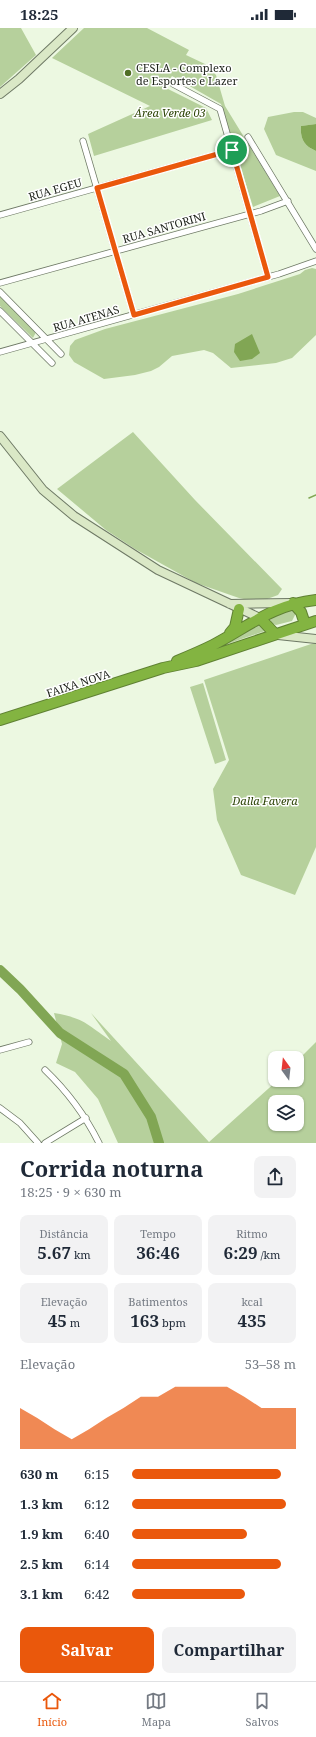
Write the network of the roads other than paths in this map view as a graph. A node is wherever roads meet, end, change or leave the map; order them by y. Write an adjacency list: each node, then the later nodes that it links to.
1 (73, 28): 3 (street)
2 (174, 84): 6 (street)
3 (0, 94)
4 (248, 137): 8 (street)
5 (83, 141): 7 (street)
6 (232, 150): 7 (street, RUA EGEU); 9 (street)
7 (97, 188): 10 (street, RUA EGEU); 12 (street)
8 (288, 201): 9 (street, RUA SANTORINI); 11 (street)
9 (250, 214): 12 (street, RUA SANTORINI); 14 (street)
10 (0, 215)
11 (316, 249)
12 (115, 251): 15 (street, RUA SANTORINI); 18 (street)
13 (316, 261): 14 (street, RUA ATENAS)
14 (268, 277): 18 (street, RUA ATENAS)
15 (0, 283)
16 (0, 292): 19 (street)
17 (0, 311): 20 (street)
18 (134, 315): 19 (street, RUA ATENAS)
19 (46, 339): 20 (street, RUA ATENAS); 22 (street)
20 (32, 343): 21 (street, RUA ATENAS); 23 (street)
21 (0, 352)
22 (61, 354)
23 (52, 363)
24 (0, 436): 27 (street)
25 (316, 600): 26 (highway, FAIXA NOVA)
26 (293, 603): 27 (street); 29 (highway, FAIXA NOVA); 31 (highway)
27 (229, 604): 28 (street)
28 (239, 609): 29 (street); 34 (highway)
29 (260, 618): 33 (highway); 34 (highway, FAIXA NOVA)
30 (316, 621): 31 (highway, FAIXA NOVA)
31 (305, 624): 32 (street); 33 (highway, FAIXA NOVA)
32 (316, 628)
33 (275, 634): 35 (street); 36 (highway, FAIXA NOVA)
34 (227, 636): 36 (highway, FAIXA NOVA)
35 (316, 639)
36 (163, 668): 37 (highway, FAIXA NOVA)
37 (0, 720)
38 (29, 1042): 39 (street)
39 (0, 1050)
40 (45, 1070): 42 (street)
41 (0, 1108): 43 (street)
42 (86, 1118): 44 (street); 45 (street)
43 (38, 1143)
44 (45, 1143)
45 (99, 1143)

